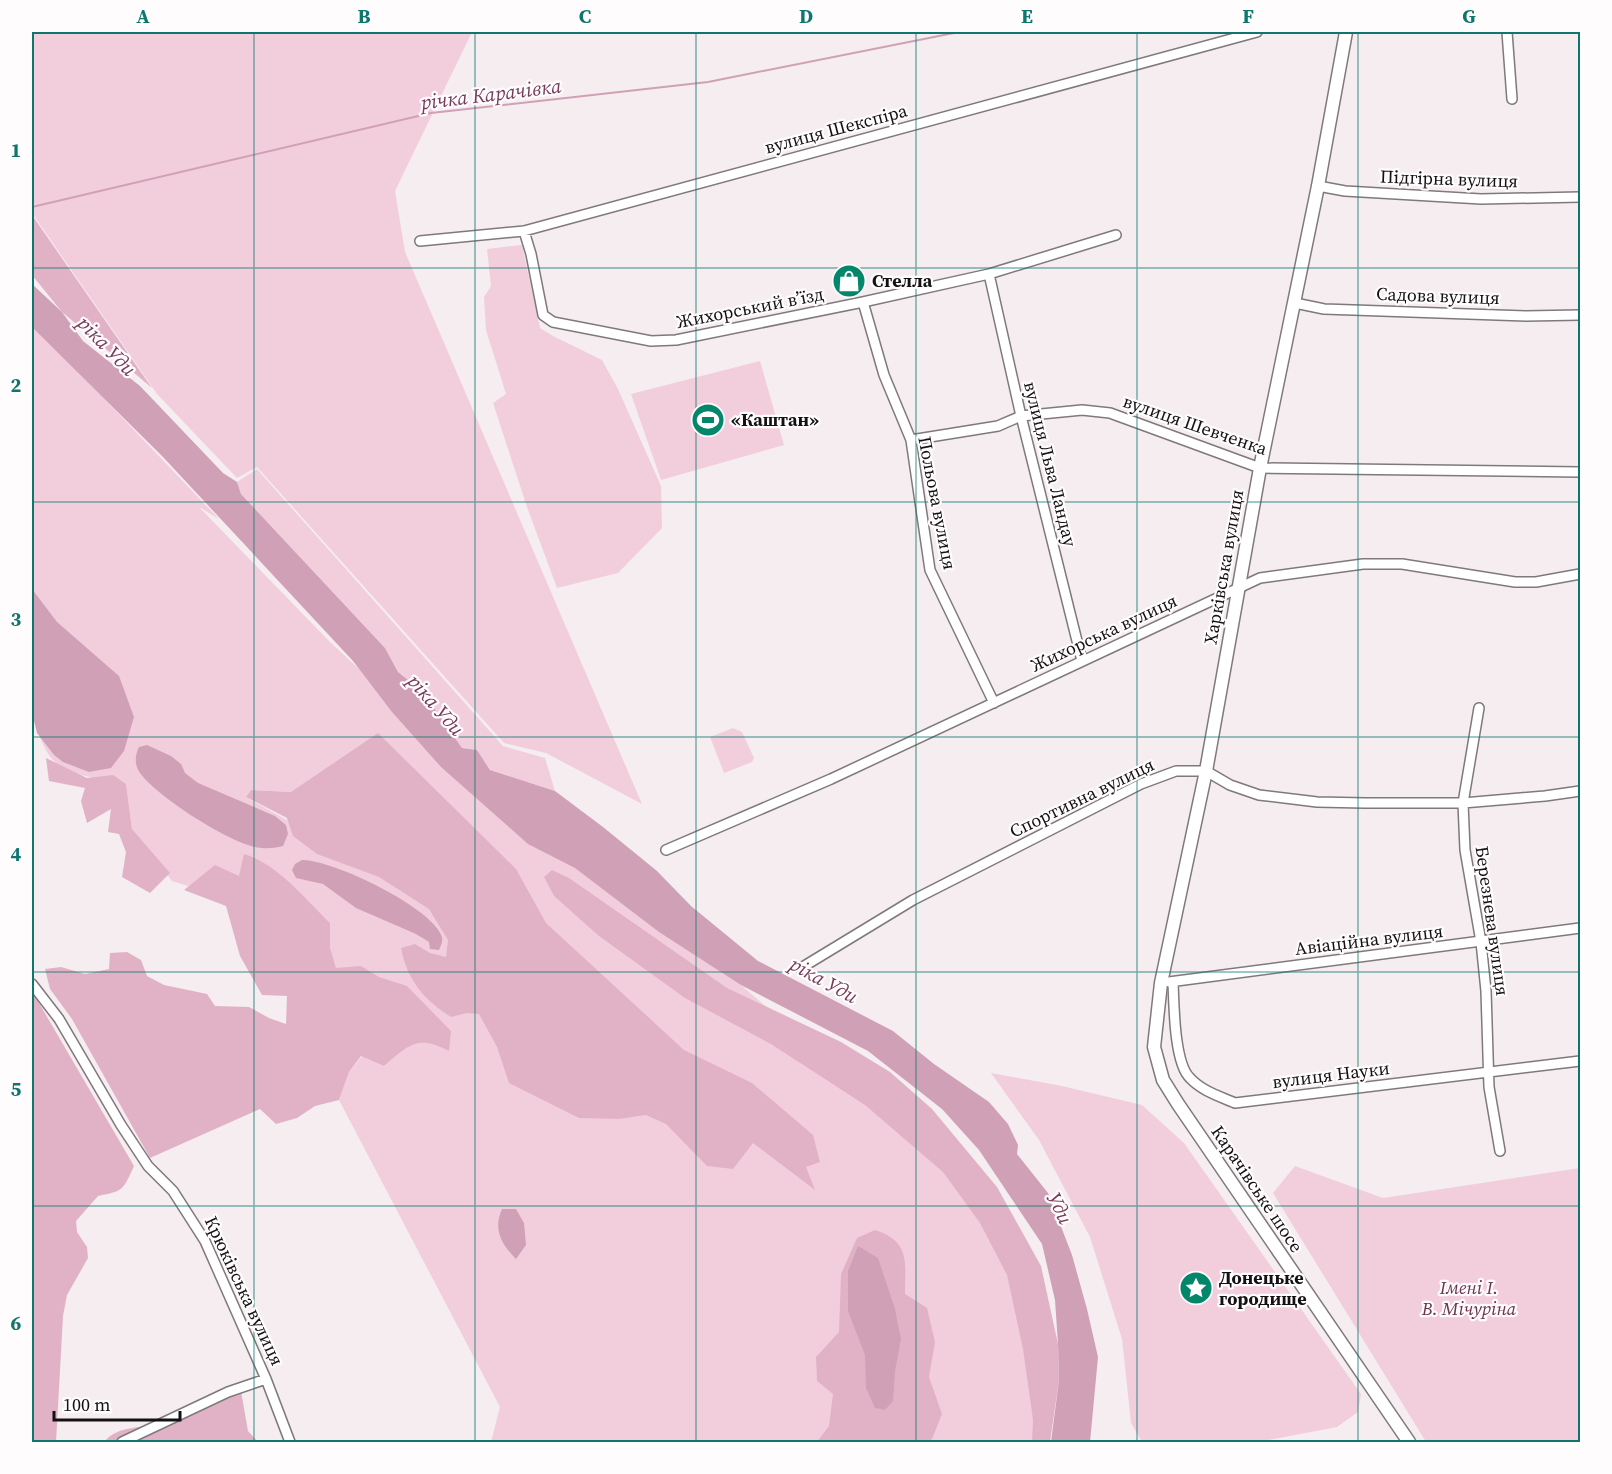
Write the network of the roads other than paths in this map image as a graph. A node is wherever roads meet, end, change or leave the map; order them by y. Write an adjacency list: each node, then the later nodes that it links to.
1 (1257, 32): 7 (street, вулиця Шекспіра)
2 (1346, 32): 5 (main road, Харківська вулиця)
3 (1507, 32): 4 (street)
4 (1512, 99)
5 (1318, 186): 6 (street, Підгірна вулиця); 12 (main road, Харківська вулиця)
6 (1581, 198)
7 (524, 231): 9 (street, вулиця Шекспіра); 11 (street, Жихорський в’їзд)
8 (1116, 235): 10 (street, Жихорський в’їзд)
9 (420, 241)
10 (989, 274): 11 (street, Жихорський в’їзд); 14 (street, вулиця Льва Ландау)
11 (863, 302): 15 (street, Польова вулиця)
12 (1295, 303): 13 (street, Садова вулиця); 16 (main road, Харківська вулиця)
13 (1581, 315)
14 (1021, 416): 15 (street, вулиця Шевченка); 16 (street, вулиця Шевченка); 20 (street, вулиця Льва Ландау)
15 (911, 440): 21 (street, Польова вулиця)
16 (1260, 468): 17 (street, вулиця Шевченка); 19 (main road, Харківська вулиця)
17 (1581, 472)
18 (1581, 574): 19 (street, Жихорська вулиця)
19 (1239, 587): 20 (street, Жихорська вулиця); 23 (main road, Харківська вулиця)
20 (1082, 661): 21 (street, Жихорська вулиця)
21 (994, 703): 26 (street, Жихорська вулиця)
22 (1479, 708): 25 (street, Березнева вулиця)
23 (1206, 771): 25 (street, Спортивна вулиця); 29 (street, Спортивна вулиця); 30 (main road, Харківська вулиця)
24 (1581, 791): 25 (street, Спортивна вулиця)
25 (1463, 803): 28 (street, Березнева вулиця)
26 (666, 850)
27 (1581, 928): 28 (street, Авіаційна вулиця)
28 (1481, 942): 30 (street, Авіаційна вулиця); 33 (street, Березнева вулиця)
29 (801, 968)
30 (1167, 982): 33 (street, вулиця Науки); 34 (main road, Харківська вулиця)
31 (32, 984): 36 (street, Крюківська вулиця)
32 (1581, 1061): 33 (street, вулиця Науки)
33 (1489, 1072): 35 (street, Березнева вулиця)
34 (1178, 1104): 39 (main road, Карачівське шосе)
35 (1500, 1151)
36 (266, 1378): 37 (street); 38 (street, Крюківська вулиця)
37 (122, 1443)
38 (290, 1443)
39 (1409, 1443)

